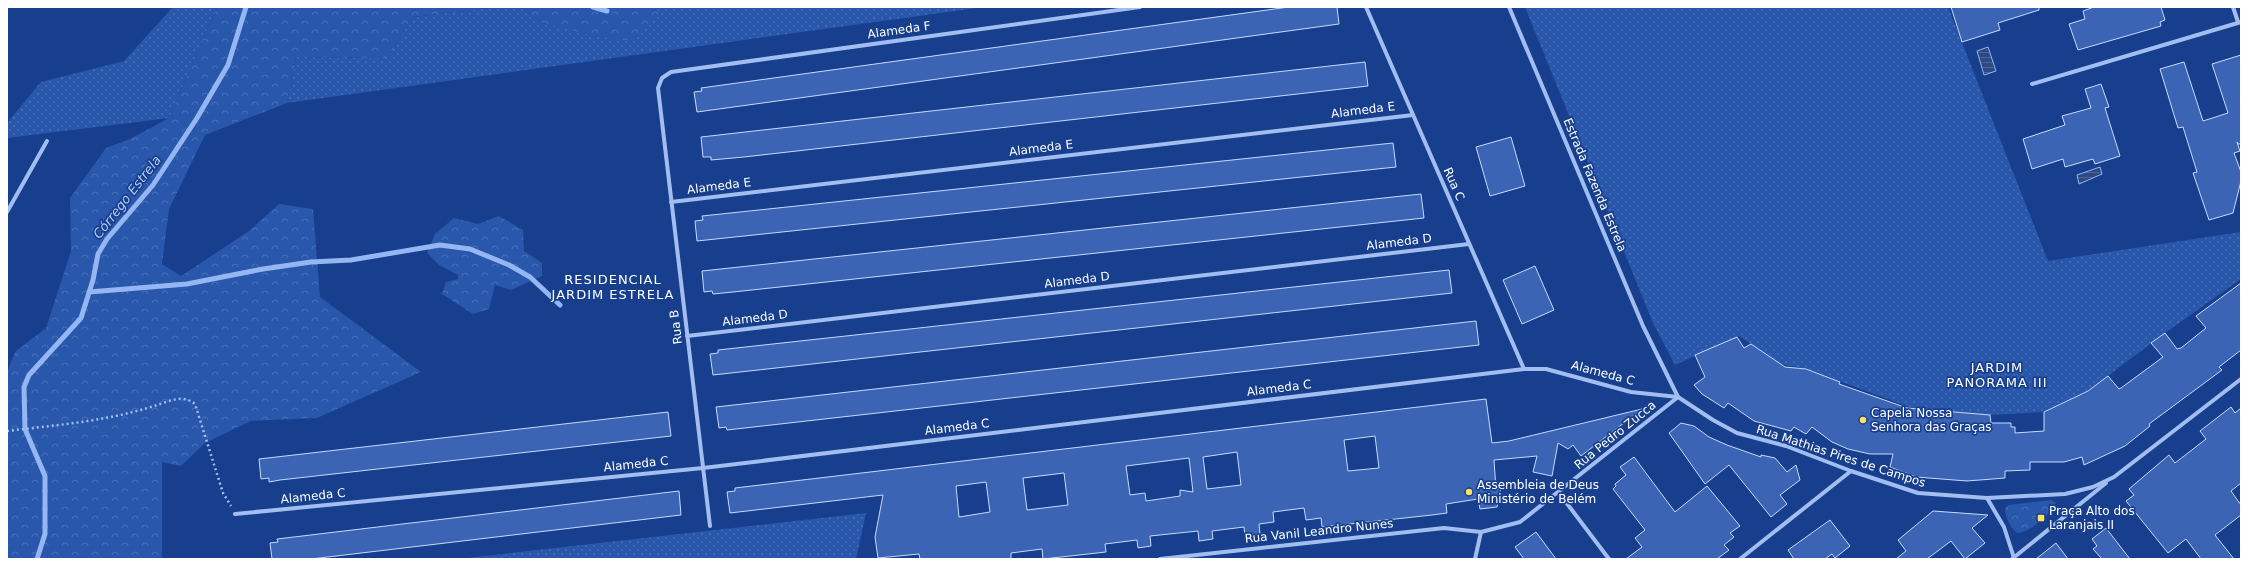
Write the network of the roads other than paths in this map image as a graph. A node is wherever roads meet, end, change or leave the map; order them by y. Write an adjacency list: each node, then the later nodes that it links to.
1 (1140, 7): 6 (street, Alameda F)
2 (1366, 7): 8 (street, Rua C)
3 (1510, 7): 15 (street, Estrada Fazenda Estrela)
4 (2233, 7): 5 (street)
5 (2240, 22): 7 (street)
6 (662, 78): 10 (street, Rua B)
7 (2032, 84)
8 (1413, 114): 10 (street, Alameda E); 12 (street, Rua C)
9 (47, 141): 11 (street)
10 (671, 202): 13 (street, Rua B)
11 (7, 212)
12 (1469, 244): 13 (street, Alameda D); 14 (street, Rua C)
13 (687, 336): 18 (street, Rua B)
14 (1524, 369): 17 (street, Alameda C); 18 (street, Alameda C)
15 (1664, 370): 17 (street, Rua Mathias Pires de Campos)
16 (2241, 379): 20 (street, Rua Mathias Pires de Campos)
17 (1678, 397): 19 (street, Rua Mathias Pires de Campos); 21 (street, Rua Pedro Zucca)
18 (703, 468): 23 (street, Alameda C); 24 (street, Rua B)
19 (1851, 471): 22 (street, Rua Mathias Pires de Campos); 30 (street)
20 (2109, 480): 22 (street, Rua Mathias Pires de Campos); 26 (street)
21 (1558, 493): 25 (street, Rua Pedro Zucca); 29 (street)
22 (1987, 498): 26 (street)
23 (235, 514)
24 (710, 526)
25 (1481, 532): 27 (street, Rua Vanil Leandro Nunes); 28 (street)
26 (2013, 558)
27 (1160, 559)
28 (1475, 559)
29 (1609, 559)
30 (1740, 559)

